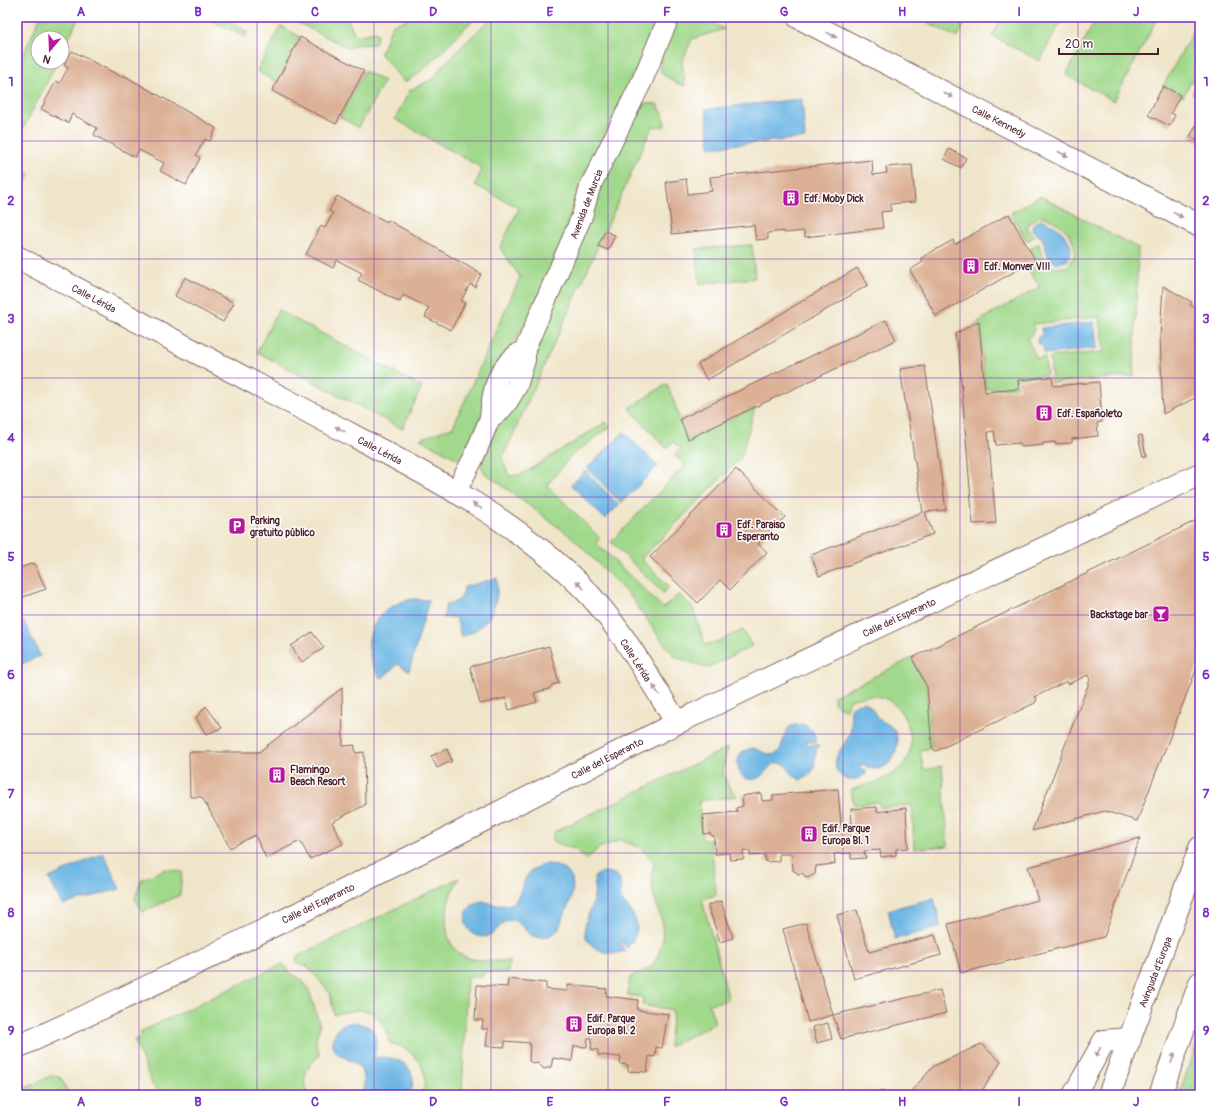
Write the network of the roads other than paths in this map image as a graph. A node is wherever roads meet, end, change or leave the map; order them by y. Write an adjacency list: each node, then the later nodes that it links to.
1 (669, 17): 6 (street, Avenida de Murcia)
2 (798, 17): 3 (street, Calle Kennedy, one-way to 3)
3 (1200, 226)
4 (17, 257): 6 (street, Calle Lérida, one-way to 4)
5 (1200, 474): 7 (street, Calle del Esperanto)
6 (455, 493): 7 (street, Calle Lérida, one-way to 6)
7 (677, 723): 11 (street, Calle del Esperanto)
8 (1200, 848): 10 (street, Avinguda d'Europa)
9 (1199, 995): 14 (street, one-way to 9)
10 (1130, 1039): 12 (street, one-way to 12); 13 (street, Avinguda d'Europa)
11 (17, 1047)
12 (1074, 1095)
13 (1108, 1095)
14 (1160, 1095)

